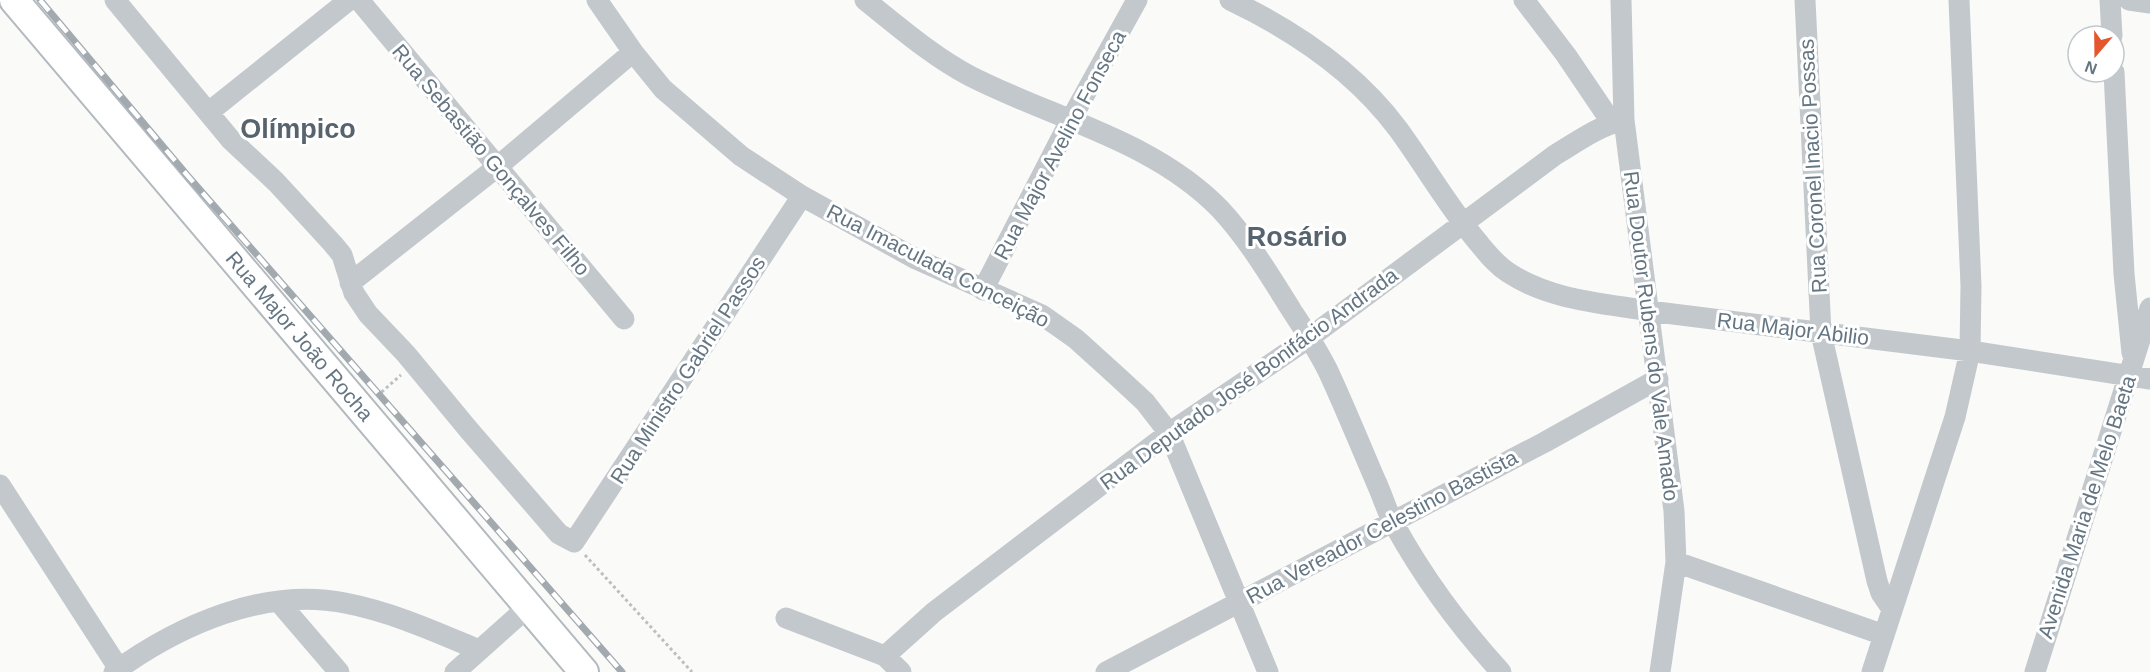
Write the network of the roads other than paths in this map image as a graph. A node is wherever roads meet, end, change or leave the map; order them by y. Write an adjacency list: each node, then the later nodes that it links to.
1 (14, 0): 41 (main road, Rua Major João Rocha)
2 (115, 0): 19 (street)
3 (349, 0): 19 (street)
4 (359, 0): 22 (street, Rua Sebastião Gonçalves Filho)
5 (597, 0): 17 (street, Rua Imaculada Conceição)
6 (865, 0): 20 (street)
7 (1137, 0): 20 (street, Rua Major Avelino Fonseca)
8 (1230, 0): 24 (street, Rua Major Abilio)
9 (1524, 0): 21 (street)
10 (1621, 0): 21 (street, Rua Doutor Rubens do Vale Amado)
11 (1805, 0): 30 (street, Rua Coronel Inacio Possas)
12 (1959, 0): 32 (street)
13 (2110, 0): 16 (street)
14 (2128, 0): 15 (street)
15 (2150, 3)
16 (2111, 24)
17 (633, 52): 22 (street); 23 (street, Rua Imaculada Conceição)
18 (2115, 84): 33 (street)
19 (209, 112): 25 (street)
20 (1070, 121): 26 (street, Rua Major Avelino Fonseca); 31 (street)
21 (1618, 121): 24 (street, Rua Deputado José Bonifácio Andrada); 28 (street, Rua Doutor Rubens do Vale Amado)
22 (497, 167): 25 (street); 29 (street, Rua Sebastião Gonçalves Filho)
23 (802, 196): 25 (street, Rua Ministro Gabriel Passos); 26 (street, Rua Imaculada Conceição)
24 (1462, 224): 28 (street, Rua Major Abilio); 31 (street, Rua Deputado José Bonifácio Andrada)
25 (350, 283)
26 (983, 290): 35 (street, Rua Imaculada Conceição)
27 (2150, 308): 33 (street, Avenida Maria de Melo Baeta)
28 (1649, 311): 30 (street, Rua Major Abilio); 34 (street, Rua Doutor Rubens do Vale Amado)
29 (624, 319)
30 (1821, 333): 32 (street, Rua Major Abilio); 42 (street, Rua Coronel Inacio Possas)
31 (1309, 338): 35 (street, Rua Deputado José Bonifácio Andrada); 37 (street)
32 (1970, 351): 33 (street, Rua Major Abilio); 42 (street)
33 (2138, 373): 48 (street, Avenida Maria de Melo Baeta)
34 (1658, 379): 37 (street, Rua Vereador Celestino Bastista); 38 (street, Rua Doutor Rubens do Vale Amado)
35 (1169, 433): 40 (street, Rua Imaculada Conceição); 46 (street, Rua Deputado José Bonifácio Andrada)
36 (0, 485): 47 (street)
37 (1393, 522): 40 (street, Rua Vereador Celestino Bastista); 55 (street)
38 (1676, 562): 44 (street); 56 (street, Rua Doutor Rubens do Vale Amado)
39 (278, 601): 45 (street); 47 (street); 49 (street)
40 (1240, 601): 53 (street, Rua Vereador Celestino Bastista); 54 (street, Rua Imaculada Conceição)
41 (528, 608): 45 (street); 51 (main road, Rua Major João Rocha)
42 (1892, 609): 44 (street)
43 (786, 618): 46 (street)
44 (1884, 635): 57 (street)
45 (479, 650): 50 (street)
46 (885, 656): 52 (street)
47 (118, 671)
48 (2038, 671)
49 (339, 672)
50 (455, 672)
51 (584, 672)
52 (901, 672)
53 (1106, 672)
54 (1268, 672)
55 (1501, 672)
56 (1660, 672)
57 (1872, 672)

